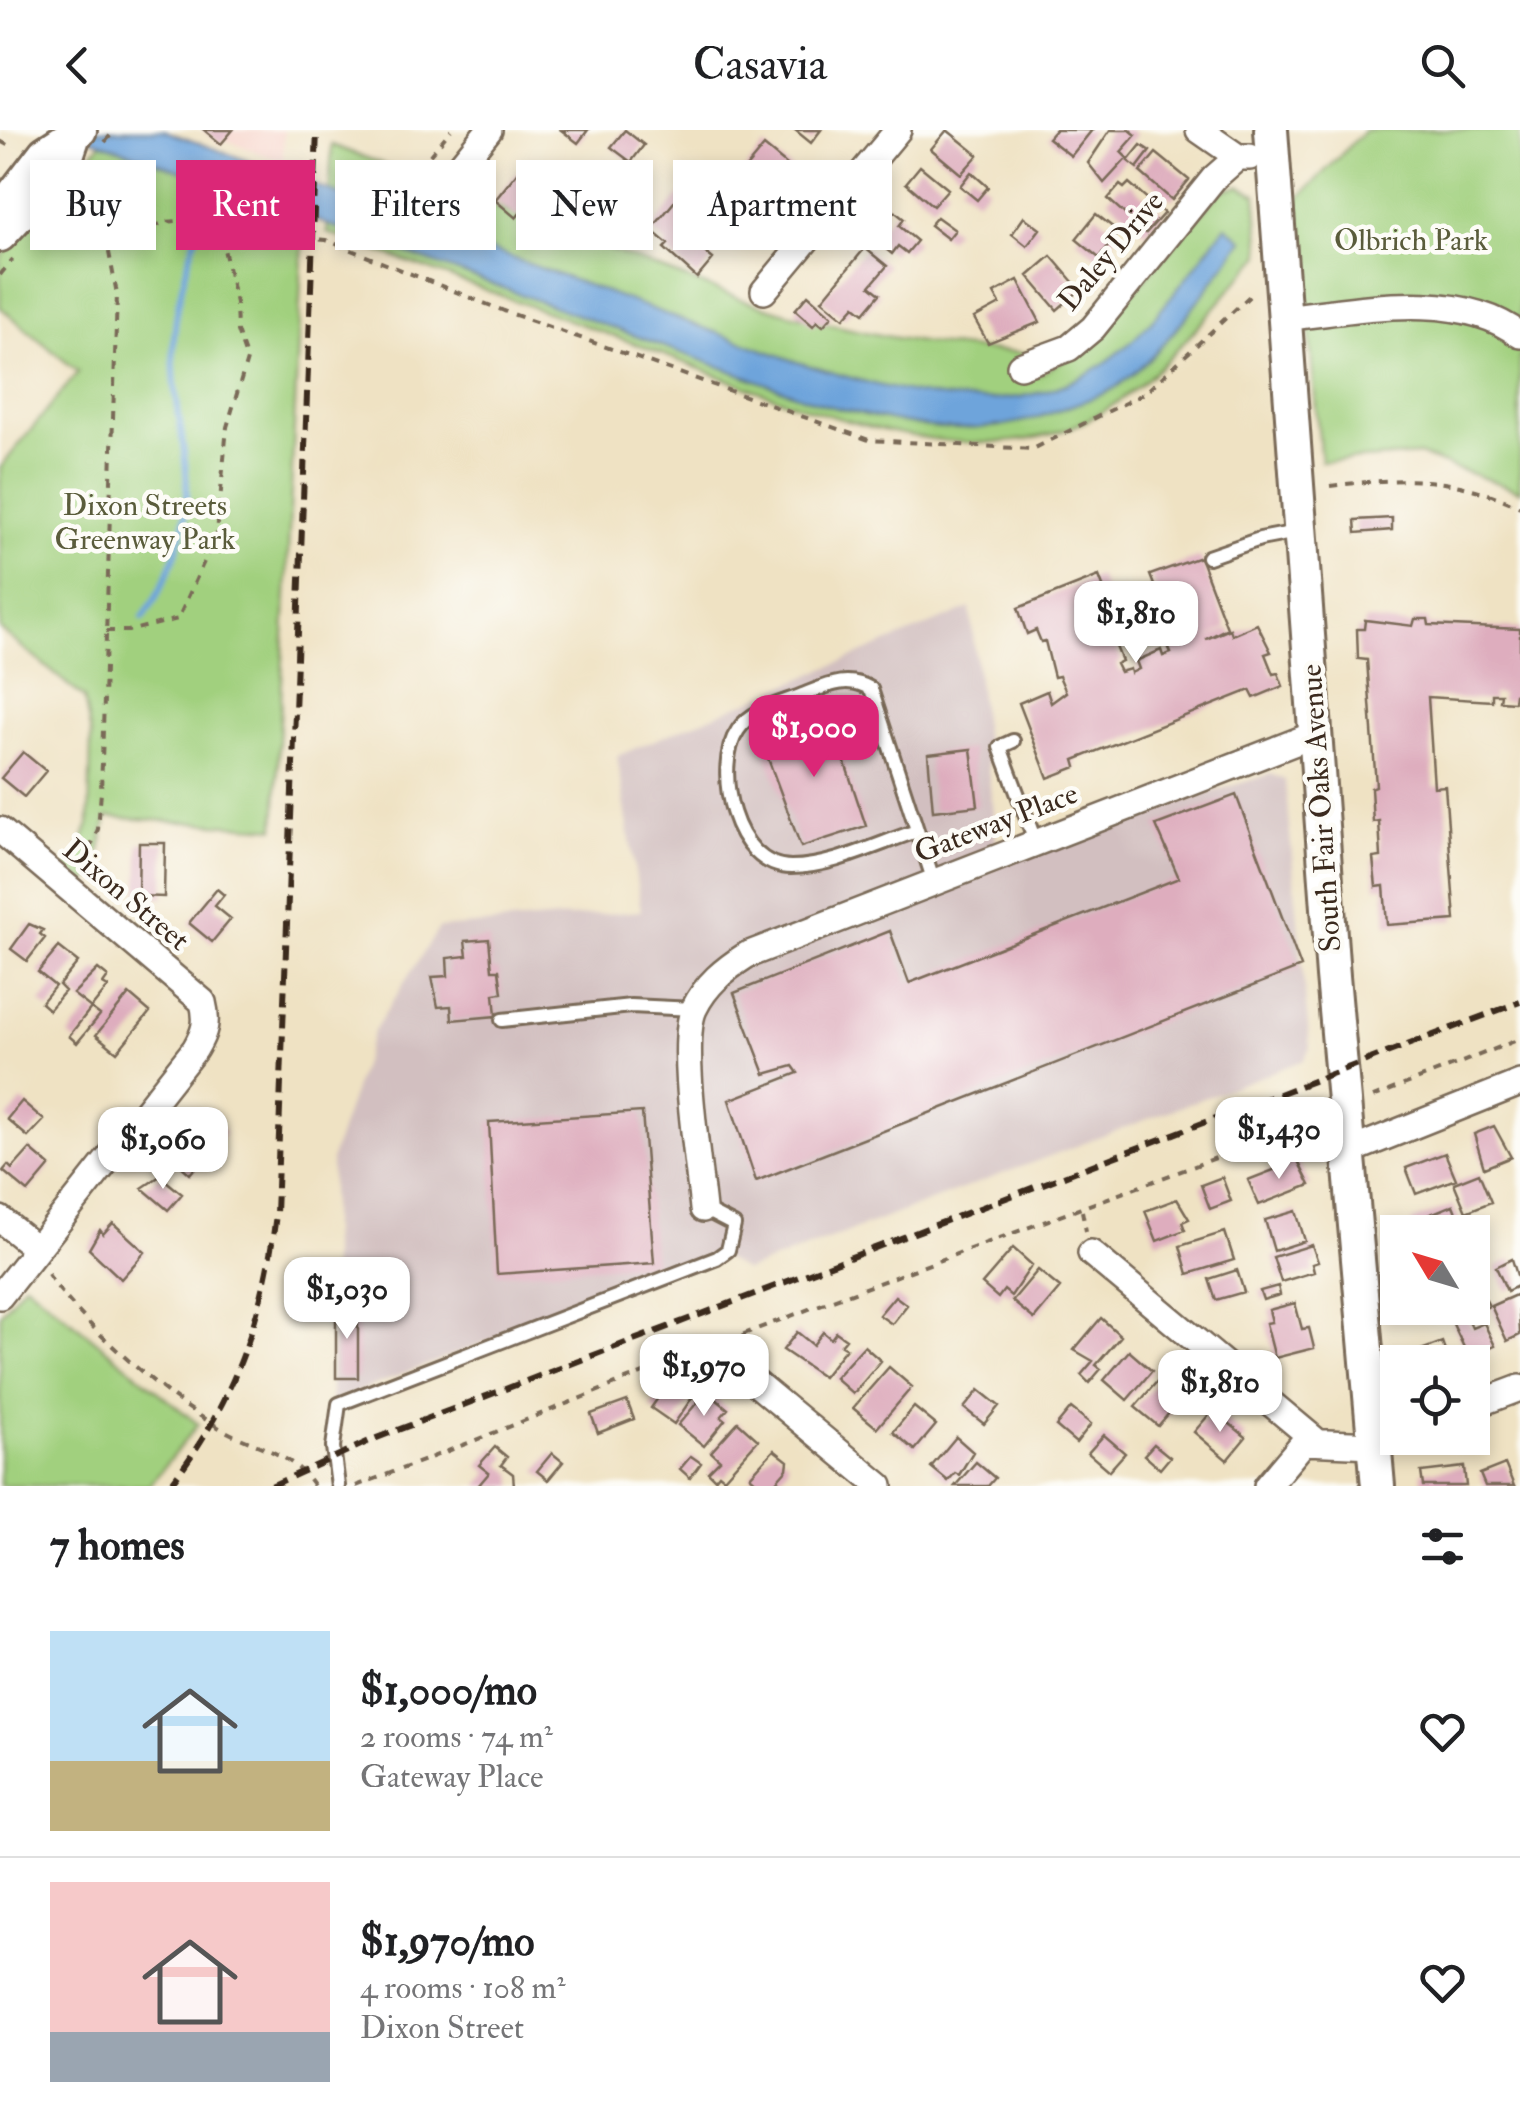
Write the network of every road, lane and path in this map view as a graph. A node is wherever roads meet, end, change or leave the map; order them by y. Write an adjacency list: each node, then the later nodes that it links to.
1 (451, 130): 10 (path)
2 (489, 130): 11 (street)
3 (898, 130): 17 (street)
4 (1198, 130): 9 (street)
5 (77, 134): 12 (street); 13 (street)
6 (0, 141): 8 (path)
7 (1272, 144): 9 (street); 19 (street, South Fair Oaks Avenue)
8 (19, 152)
9 (1238, 157): 21 (street, Daley Drive)
10 (426, 160)
11 (465, 160)
12 (0, 212)
13 (0, 235)
14 (315, 239): 18 (path)
15 (109, 250): 26 (path)
16 (224, 250): 26 (path)
17 (764, 291)
18 (1254, 292)
19 (1284, 318): 20 (street); 24 (street, South Fair Oaks Avenue)
20 (1520, 334)
21 (1020, 366)
22 (1330, 486): 23 (path)
23 (1520, 507)
24 (1300, 532): 25 (lane); 27 (street, South Fair Oaks Avenue)
25 (1208, 556)
26 (106, 631): 33 (path)
27 (1316, 734): 31 (street, Gateway Place); 38 (street, South Fair Oaks Avenue)
28 (1013, 741): 31 (lane)
29 (0, 830): 33 (street, Dixon Street)
30 (917, 831): 30 (lane); 32 (lane)
31 (1036, 843): 32 (street, Gateway Place)
32 (934, 882): 34 (street, Gateway Place)
33 (68, 888): 42 (street, Dixon Street)
34 (701, 998): 35 (lane); 40 (street)
35 (502, 1020)
36 (1520, 1039): 38 (path)
37 (1520, 1083): 39 (street)
38 (1346, 1108): 39 (street, South Fair Oaks Avenue); 52 (path)
39 (1350, 1151): 47 (street, South Fair Oaks Avenue)
40 (703, 1210): 54 (lane)
41 (0, 1218): 42 (street)
42 (36, 1248): 44 (street); 53 (path)
43 (1091, 1253): 49 (street)
44 (0, 1296)
45 (752, 1380): 57 (street)
46 (1520, 1388): 48 (street)
47 (1380, 1392)
48 (1490, 1399)
49 (1315, 1440): 50 (street); 58 (street)
50 (1380, 1440)
51 (1383, 1455): 59 (street, South Fair Oaks Avenue)
52 (373, 1480): 55 (path); 56 (path)
53 (314, 1486)
54 (338, 1486)
55 (356, 1486)
56 (377, 1486)
57 (880, 1486)
58 (1267, 1486)
59 (1378, 1486)

